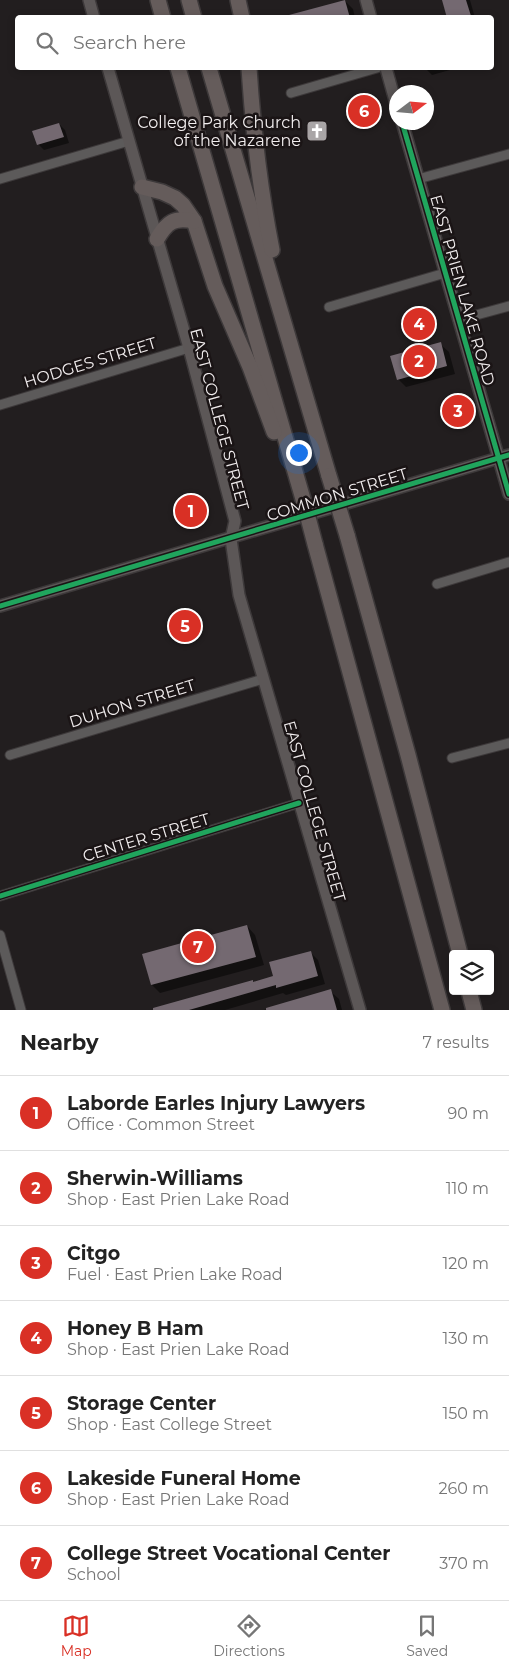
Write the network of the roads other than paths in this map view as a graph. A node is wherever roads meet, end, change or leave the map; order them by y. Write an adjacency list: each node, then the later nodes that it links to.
1 (82, 0): 7 (main road)
2 (89, 0): 7 (main road)
3 (158, 0): 8 (highway)
4 (189, 0): 9 (highway)
5 (238, 0): 10 (highway)
6 (366, 0): 11 (main road)
7 (93, 15)
8 (162, 15)
9 (193, 15)
10 (241, 15)
11 (371, 15)
12 (109, 70): 21 (main road, EAST COLLEGE STREET)
13 (179, 70): 36 (highway)
14 (210, 70): 32 (highway)
15 (249, 70): 32 (highway)
16 (370, 70): 19 (street)
17 (387, 70): 18 (main road)
18 (391, 85)
19 (291, 93)
20 (404, 130): 24 (main road, EAST PRIEN LAKE ROAD)
21 (129, 141): 23 (street); 25 (main road, EAST COLLEGE STREET)
22 (509, 154): 24 (street)
23 (0, 179)
24 (418, 179): 28 (main road, EAST PRIEN LAKE ROAD)
25 (142, 187): 26 (highway); 27 (main road, EAST COLLEGE STREET)
26 (194, 221): 27 (highway); 36 (highway)
27 (157, 239): 33 (main road, EAST COLLEGE STREET)
28 (445, 273): 30 (street); 31 (main road, EAST PRIEN LAKE ROAD)
29 (509, 306): 31 (street)
30 (329, 307)
31 (458, 320): 35 (main road, EAST PRIEN LAKE ROAD)
32 (289, 340): 49 (highway, bridge)
33 (188, 348): 34 (street, HODGES STREET); 38 (main road, EAST COLLEGE STREET)
34 (0, 404)
35 (504, 457): 37 (main road, EAST PRIEN LAKE ROAD); 38 (main road, COMMON STREET)
36 (298, 482): 53 (highway, bridge)
37 (509, 494)
38 (231, 538): 41 (main road, COMMON STREET); 42 (main road, EAST COLLEGE STREET)
39 (509, 562): 40 (street)
40 (437, 584)
41 (0, 606)
42 (263, 679): 44 (street, DUHON STREET); 46 (main road, EAST COLLEGE STREET)
43 (509, 743): 45 (street)
44 (10, 755)
45 (452, 758)
46 (299, 803): 47 (street, CENTER STREET); 52 (main road, EAST COLLEGE STREET)
47 (0, 896)
48 (0, 935): 51 (street)
49 (459, 950)
50 (471, 995): 54 (highway)
51 (21, 1010)
52 (360, 1010)
53 (442, 1010)
54 (474, 1010)

